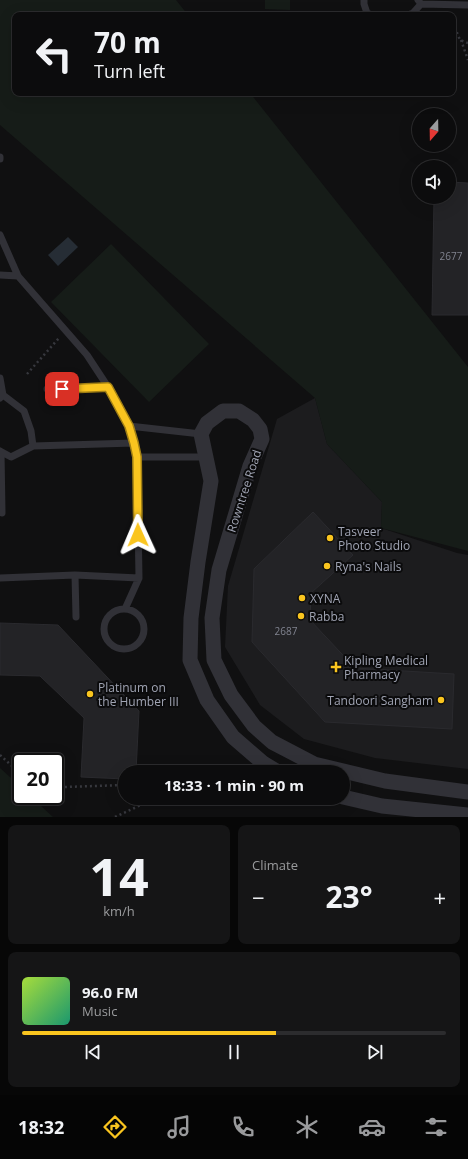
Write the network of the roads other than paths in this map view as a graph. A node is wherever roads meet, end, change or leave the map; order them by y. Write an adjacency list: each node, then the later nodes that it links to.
1 (364, 0): 4 (lane)
2 (419, 2): 3 (lane); 5 (lane)
3 (468, 5)
4 (367, 12)
5 (414, 12)
6 (0, 236): 8 (lane)
7 (0, 275): 8 (lane)
8 (18, 276): 10 (lane)
9 (0, 378): 12 (lane)
10 (108, 387): 11 (lane); 13 (lane)
11 (47, 389)
12 (1, 397): 16 (lane)
13 (129, 426): 14 (lane); 15 (lane)
14 (201, 434): 19 (street); 27 (street, Rowntree Road)
15 (134, 443): 16 (lane); 18 (lane)
16 (33, 446): 17 (lane)
17 (1, 451): 20 (lane)
18 (137, 457): 19 (lane); 23 (lane)
19 (206, 457): 26 (street)
20 (2, 513)
21 (75, 575): 22 (lane); 23 (lane); 25 (lane)
22 (0, 578)
23 (139, 578): 24 (lane)
24 (125, 609): 24 (lane)
25 (76, 617)
26 (266, 765)
27 (386, 781): 28 (street, Rowntree Road); 30 (street)
28 (468, 792)
29 (350, 799): 30 (street)
30 (382, 806): 31 (street)
31 (468, 815)

